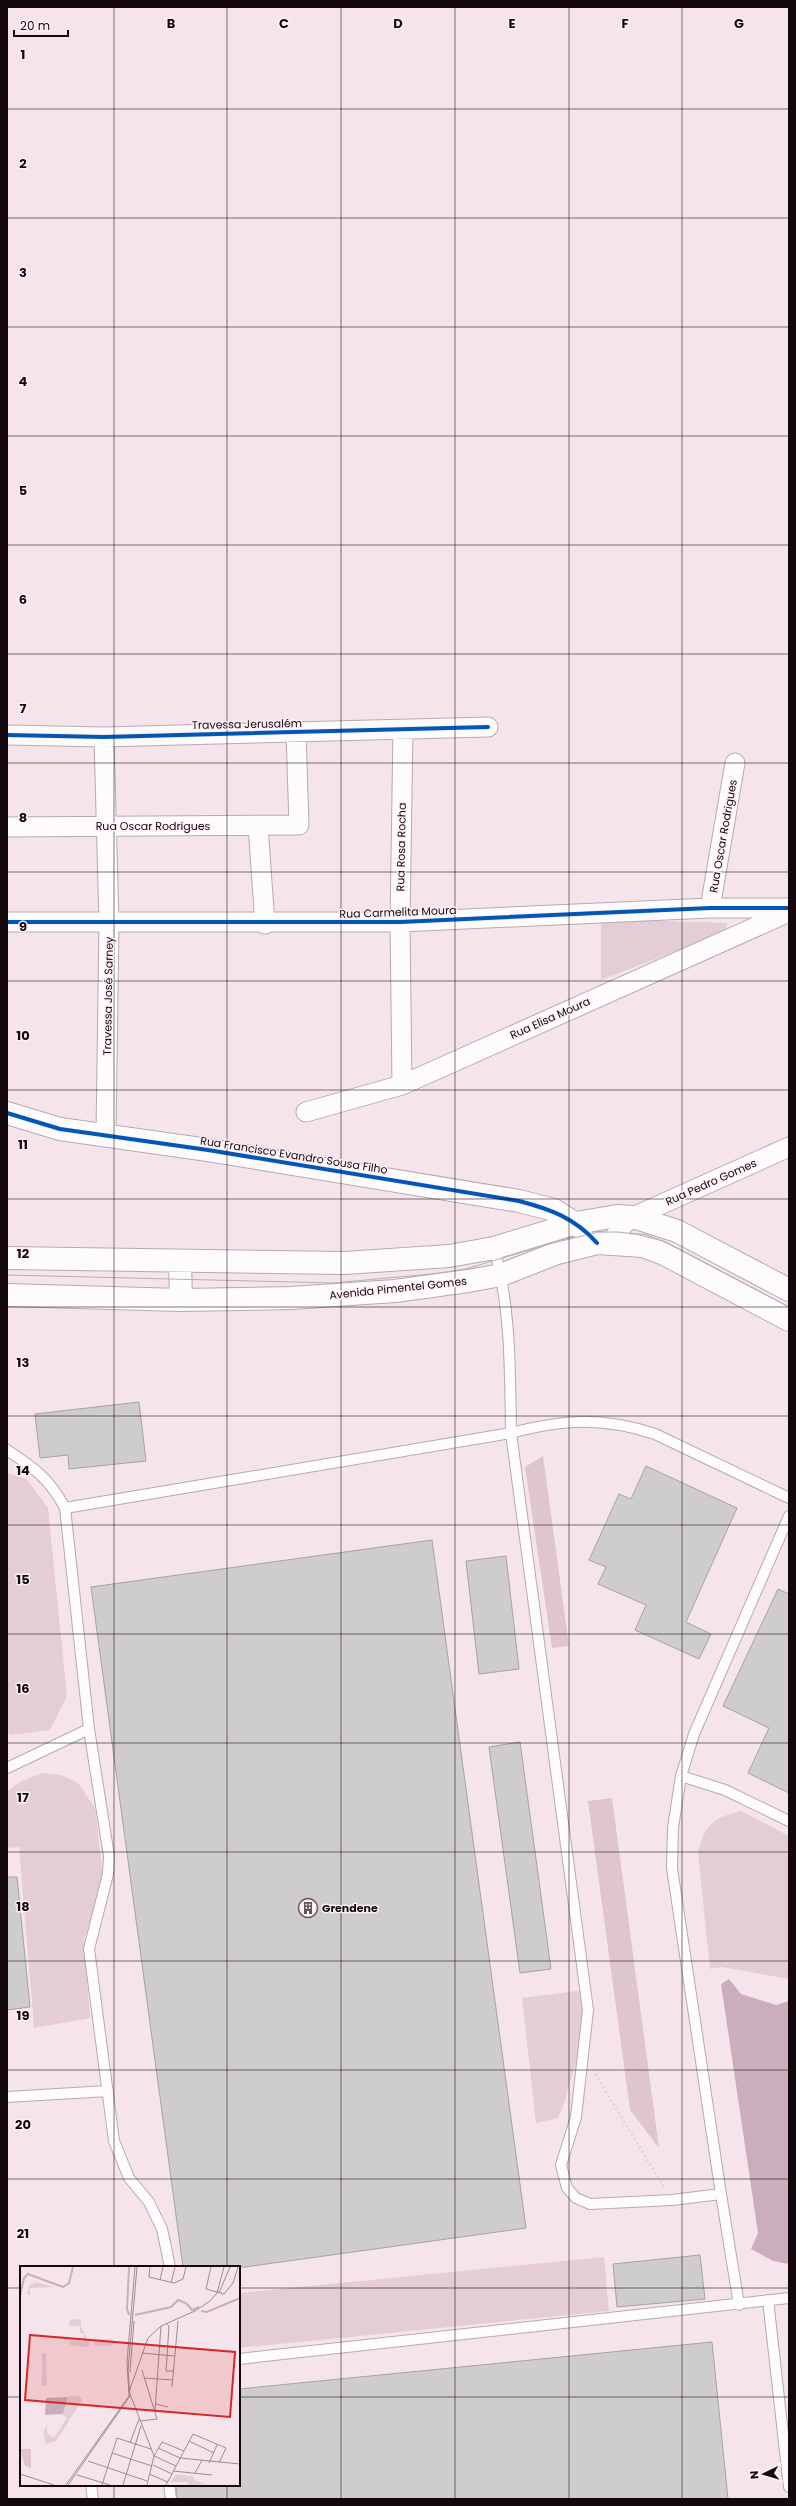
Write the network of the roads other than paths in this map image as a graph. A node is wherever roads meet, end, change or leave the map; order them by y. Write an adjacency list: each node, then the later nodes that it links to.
1 (488, 727): 2 (street, Travessa Jerusalém)
2 (402, 730): 3 (street, Travessa Jerusalém); 14 (street, Rua Rosa Rocha)
3 (296, 732): 5 (street, Travessa Jerusalém); 7 (street, Rua Oscar Rodrigues)
4 (7, 736): 5 (street, Travessa Jerusalém)
5 (104, 737): 9 (street, Travessa José Sarney)
6 (735, 763): 10 (street, Rua Oscar Rodrigues)
7 (258, 826): 9 (street, Rua Oscar Rodrigues); 16 (street)
8 (7, 827): 9 (street, Rua Oscar Rodrigues)
9 (106, 827): 15 (street, Travessa José Sarney)
10 (710, 908): 11 (street, Rua Carmelita Moura); 14 (street, Rua Carmelita Moura)
11 (789, 908)
12 (789, 912): 17 (street, Rua Elisa Moura)
13 (7, 922): 15 (street, Rua Carmelita Moura)
14 (400, 922): 16 (street, Rua Carmelita Moura); 17 (street, Rua Rosa Rocha)
15 (109, 923): 16 (street, Rua Carmelita Moura); 20 (street, Travessa José Sarney)
16 (265, 924)
17 (402, 1085): 18 (street, Rua Elisa Moura)
18 (306, 1112)
19 (7, 1113): 20 (main road, Rua Francisco Evandro Sousa Filho)
20 (106, 1135): 23 (main road, Rua Francisco Evandro Sousa Filho)
21 (789, 1146): 22 (street, Rua Pedro Gomes)
22 (633, 1217): 23 (main road); 24 (street); 29 (main road)
23 (576, 1223): 24 (main road, Rua Francisco Evandro Sousa Filho); 25 (main road)
24 (604, 1242): 28 (main road, Avenida Pimentel Gomes); 32 (main road, Avenida Pimentel Gomes)
25 (494, 1248): 27 (main road); 28 (lane)
26 (7, 1258): 27 (main road)
27 (180, 1261): 31 (main road)
28 (501, 1275): 31 (main road, Avenida Pimentel Gomes); 33 (lane)
29 (789, 1290)
30 (7, 1295): 31 (main road, Avenida Pimentel Gomes)
31 (181, 1300)
32 (789, 1320)
33 (511, 1433): 35 (lane); 36 (lane); 44 (lane)
34 (7, 1450): 36 (lane)
35 (789, 1498)
36 (65, 1508): 38 (lane)
37 (789, 1516): 40 (lane)
38 (89, 1729): 39 (lane); 42 (lane)
39 (7, 1768)
40 (681, 1776): 41 (lane); 44 (lane)
41 (789, 1821)
42 (108, 2091): 43 (lane); 45 (lane)
43 (7, 2097)
44 (721, 2194): 48 (lane)
45 (170, 2266)
46 (789, 2298): 47 (lane)
47 (768, 2300): 48 (lane); 52 (lane)
48 (739, 2305): 49 (lane)
49 (240, 2359)
50 (91, 2486): 53 (lane)
51 (170, 2486): 54 (lane)
52 (789, 2487)
53 (93, 2499)
54 (171, 2499)

